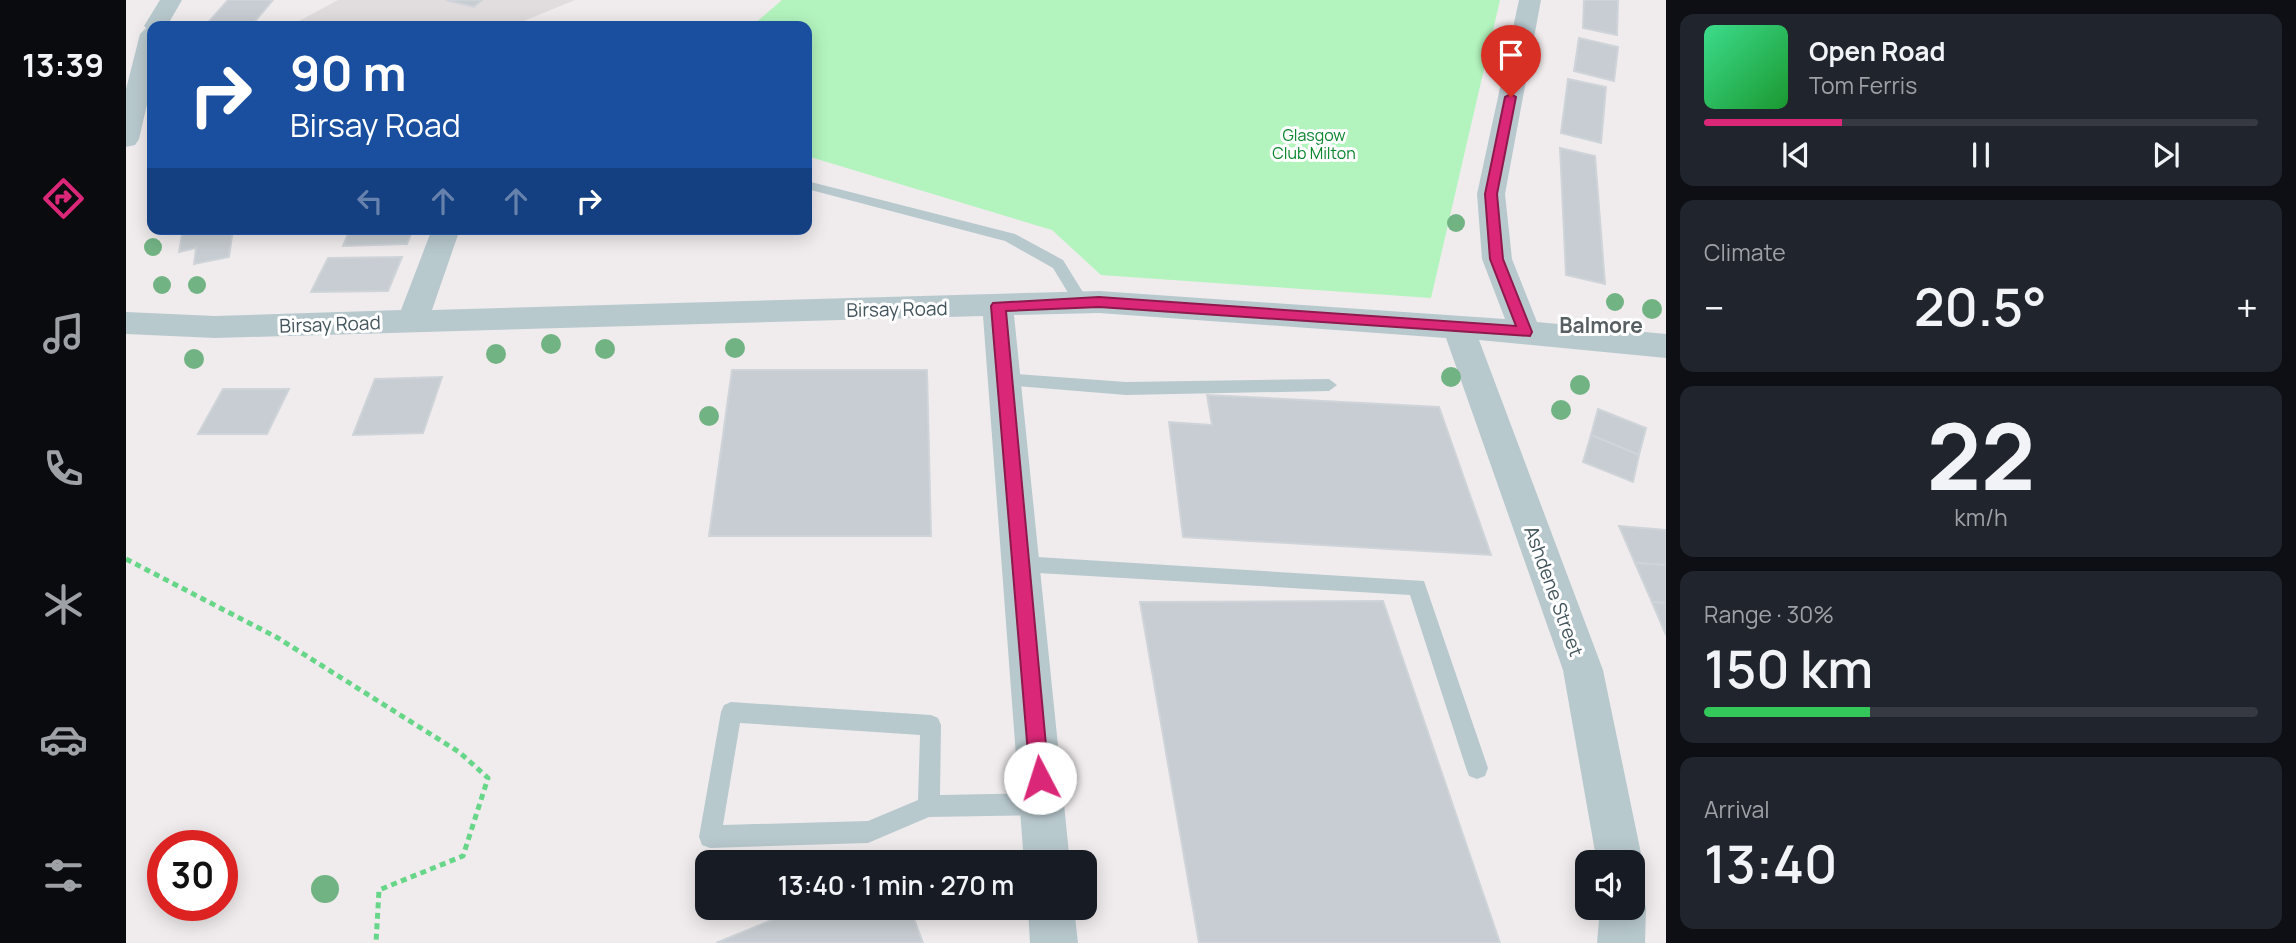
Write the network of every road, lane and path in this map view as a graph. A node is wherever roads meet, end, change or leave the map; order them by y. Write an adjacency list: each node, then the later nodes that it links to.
1 (170, 0): 3 (street)
2 (1530, 0): 13 (street)
3 (159, 21)
4 (147, 54): 5 (street)
5 (126, 139)
6 (812, 186): 8 (lane)
7 (444, 235): 10 (street)
8 (1081, 302): 9 (street, Birsay Road); 12 (street, Birsay Road)
9 (998, 306): 10 (street, Birsay Road); 15 (street)
10 (413, 321): 11 (street, Birsay Road)
11 (126, 323)
12 (1458, 327): 13 (street, Birsay Road); 23 (street, Ashdene Street)
13 (1525, 332): 14 (street, Birsay Road)
14 (1666, 346)
15 (1004, 379): 16 (lane); 18 (street)
16 (1329, 385)
17 (126, 559): 26 (path)
18 (1021, 564): 19 (lane); 20 (street)
19 (1478, 768)
20 (1042, 804): 21 (lane); 22 (street)
21 (929, 806): 21 (lane)
22 (1046, 850)
23 (1618, 850)
24 (1052, 920): 27 (street)
25 (1622, 920): 28 (street)
26 (376, 943)
27 (1054, 943)
28 (1621, 943)

